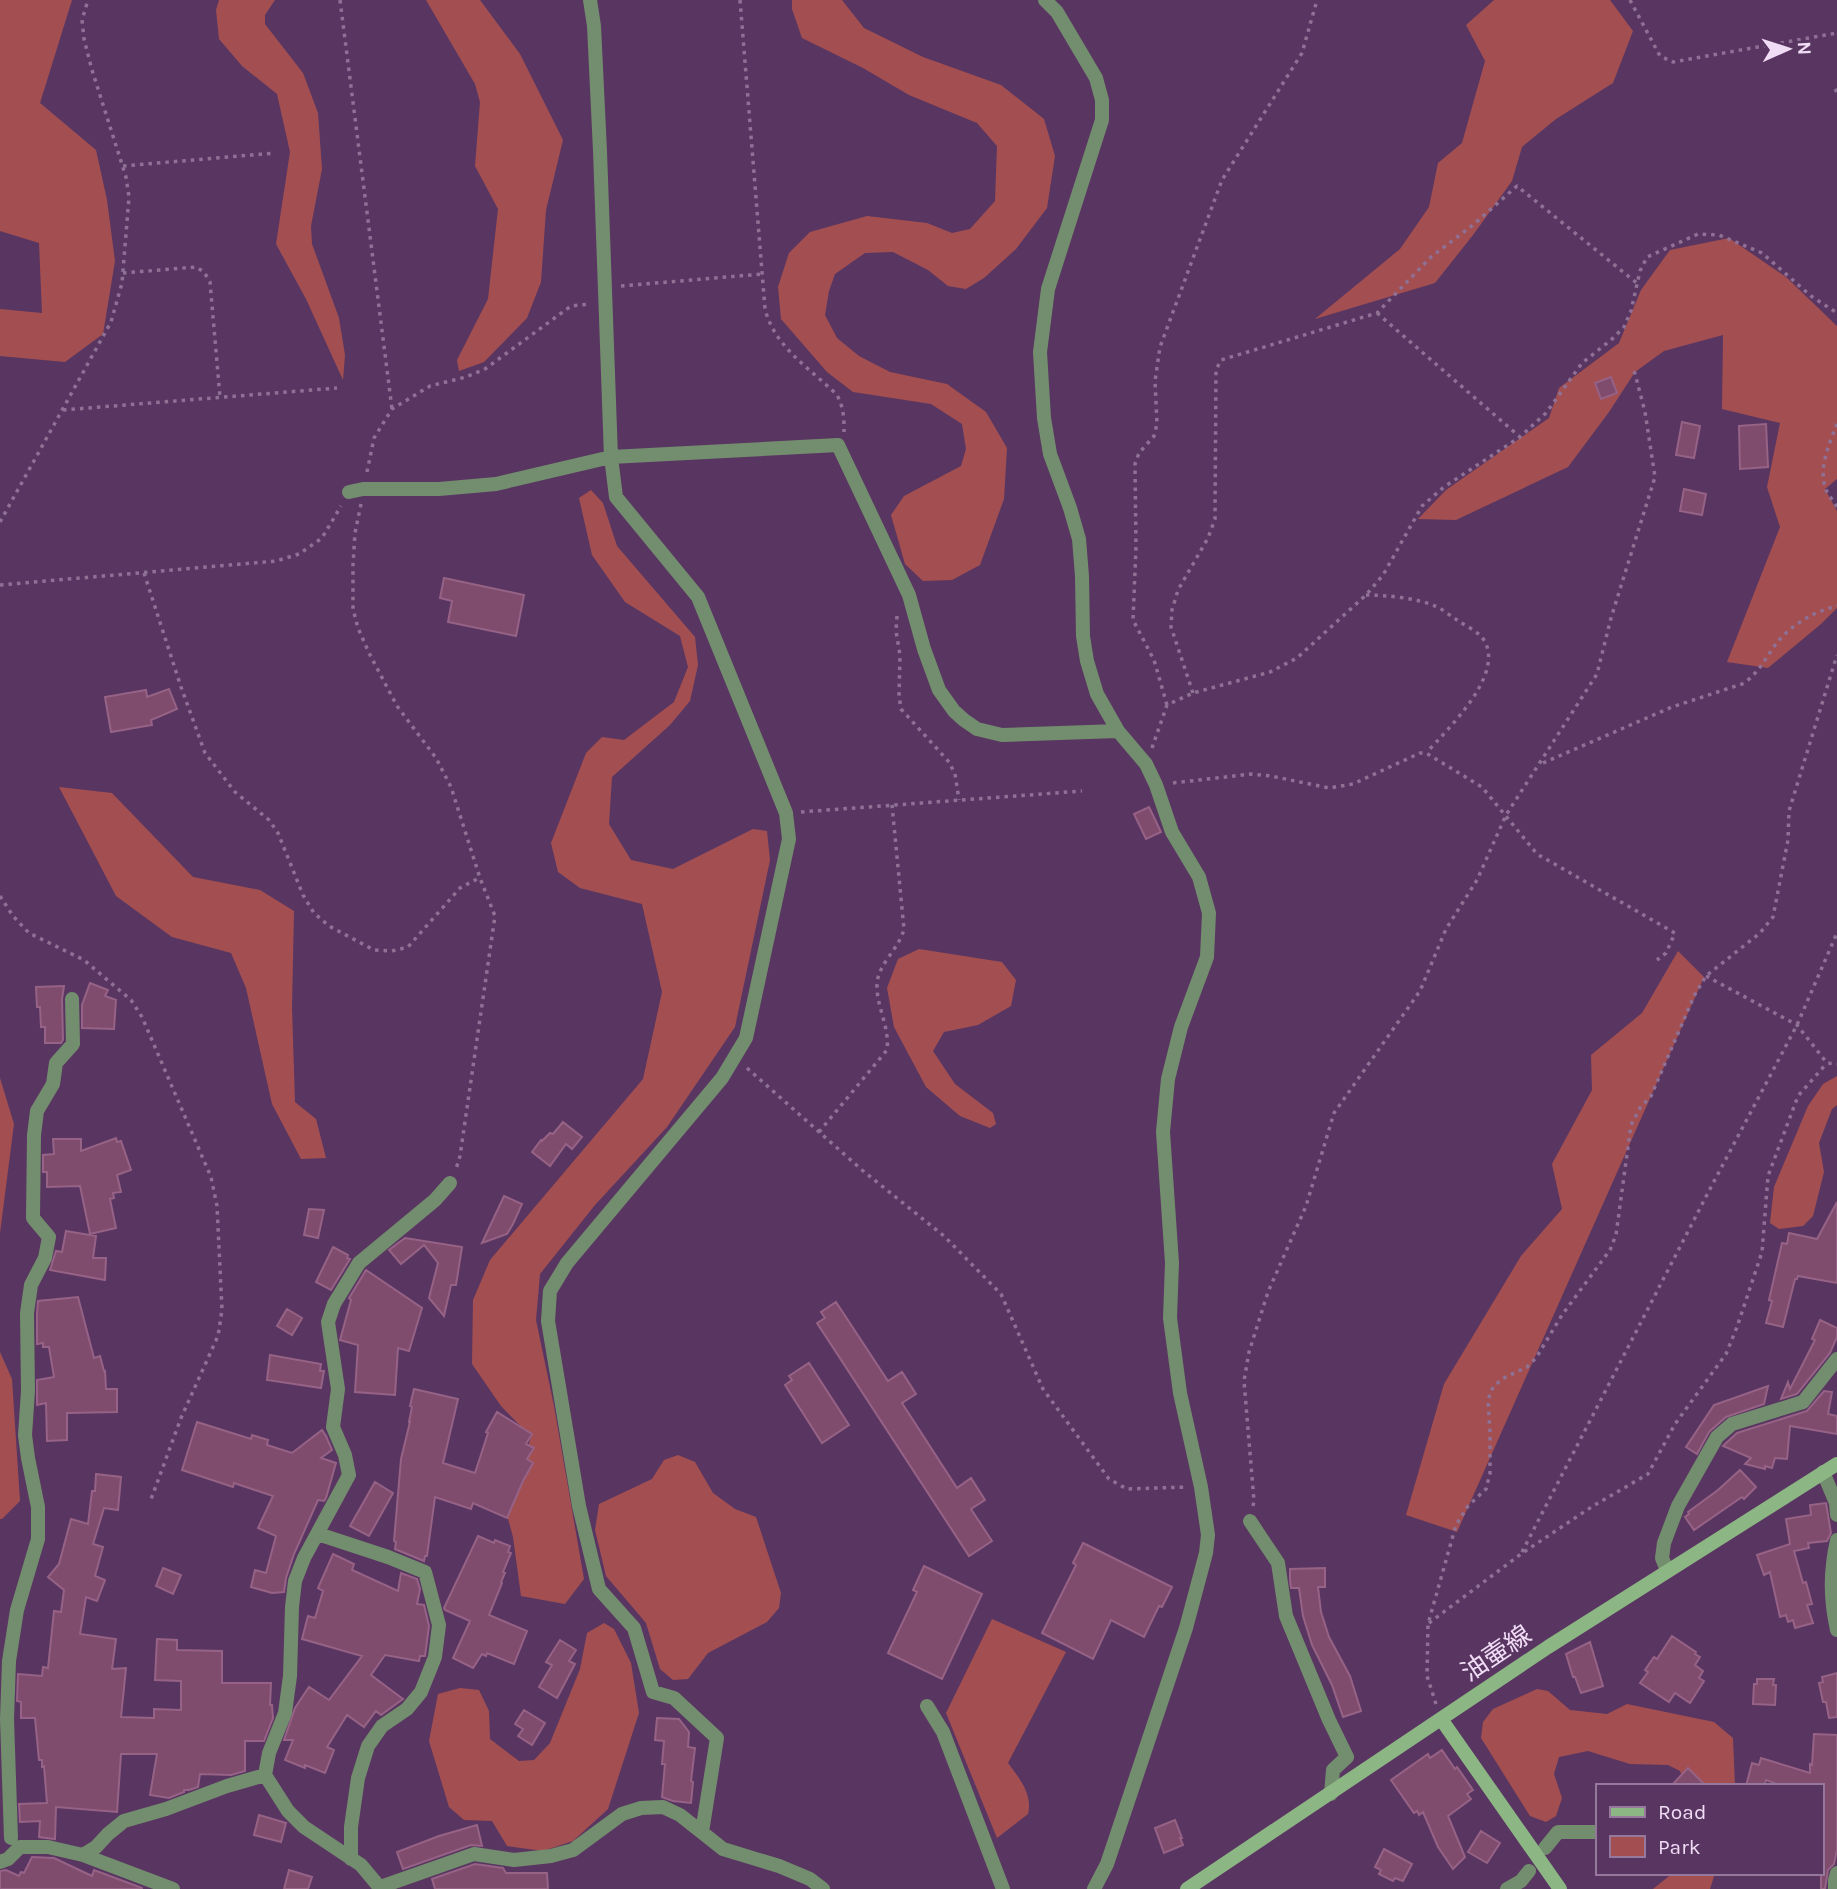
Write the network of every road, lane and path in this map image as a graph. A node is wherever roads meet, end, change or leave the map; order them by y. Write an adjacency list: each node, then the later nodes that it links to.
1 (88, 0): 10 (path)
2 (340, 0): 21 (path)
3 (590, 0): 14 (street)
4 (740, 0): 12 (path)
5 (1045, 0): 38 (street)
6 (1317, 0): 37 (path)
7 (1630, 0): 8 (path)
8 (1837, 33)
9 (275, 153): 10 (path)
10 (123, 166): 11 (path)
11 (122, 273): 20 (path); 22 (path)
12 (762, 274): 14 (path); 25 (path)
13 (1638, 284): 16 (path); 17 (path); 24 (path)
14 (605, 287): 15 (street)
15 (606, 303): 21 (path); 26 (street)
16 (1377, 313): 24 (path); 36 (path)
17 (1837, 313)
18 (1634, 370): 41 (path)
19 (337, 388): 20 (path)
20 (220, 397): 22 (path)
21 (392, 409): 27 (path)
22 (63, 410): 29 (path)
23 (1837, 424): 28 (path)
24 (1520, 436): 32 (path)
25 (838, 444): 26 (street); 38 (street)
26 (611, 457): 27 (street); 46 (street)
27 (356, 490): 30 (path); 48 (path)
28 (1837, 507)
29 (0, 522)
30 (144, 573): 31 (path); 48 (path)
31 (0, 585)
32 (1366, 595): 36 (path); 39 (path)
33 (1837, 606): 41 (path)
34 (897, 611): 44 (path)
35 (1837, 655): 52 (path)
36 (1193, 693): 37 (path)
37 (1167, 705): 40 (path)
38 (1118, 731): 40 (street)
39 (1426, 753): 42 (path); 47 (path)
40 (1146, 764): 42 (street)
41 (1540, 764): 47 (path)
42 (1156, 785): 63 (street)
43 (1082, 791): 44 (path)
44 (959, 800): 45 (path)
45 (892, 805): 46 (path); 58 (path)
46 (786, 813): 55 (street)
47 (1506, 815): 51 (path); 66 (path)
48 (480, 878): 59 (path)
49 (0, 896): 64 (path)
50 (1837, 933): 54 (path)
51 (1657, 960)
52 (1706, 976): 54 (path); 71 (path)
53 (72, 999): 79 (street)
54 (1797, 1025): 56 (path); 69 (path)
55 (735, 1058): 58 (path); 77 (street)
56 (1827, 1063): 57 (path); 69 (path)
57 (1837, 1065)
58 (818, 1132): 63 (path)
59 (450, 1183): 67 (street)
60 (1837, 1359): 70 (street)
61 (1837, 1464): 62 (main road, 油壷線)
62 (1823, 1472): 65 (street); 70 (main road, 油壷線)
63 (1201, 1487): 90 (street)
64 (150, 1502)
65 (1837, 1515)
66 (1250, 1521): 76 (street)
67 (318, 1534): 75 (street); 82 (street)
68 (1837, 1540): 72 (street)
69 (1521, 1555): 71 (path)
70 (1667, 1570): 74 (main road, 油壷線)
71 (1428, 1624): 74 (path)
72 (1837, 1630)
73 (927, 1706): 89 (street)
74 (1441, 1719): 76 (main road, 油壷線); 93 (main road)
75 (265, 1775): 81 (street); 82 (street)
76 (1331, 1794): 91 (main road, 油壷線)
77 (702, 1832): 86 (street); 88 (street)
78 (1596, 1832): 80 (street)
79 (10, 1840): 81 (street); 83 (street)
80 (1545, 1848)
81 (83, 1855): 87 (street)
82 (351, 1859): 86 (street)
83 (0, 1862)
84 (1529, 1871): 92 (street)
85 (1837, 1873): 94 (street)
86 (381, 1888)
87 (173, 1889)
88 (823, 1889)
89 (1003, 1889)
90 (1094, 1889)
91 (1187, 1889)
92 (1507, 1889)
93 (1560, 1889)
94 (1835, 1889)

